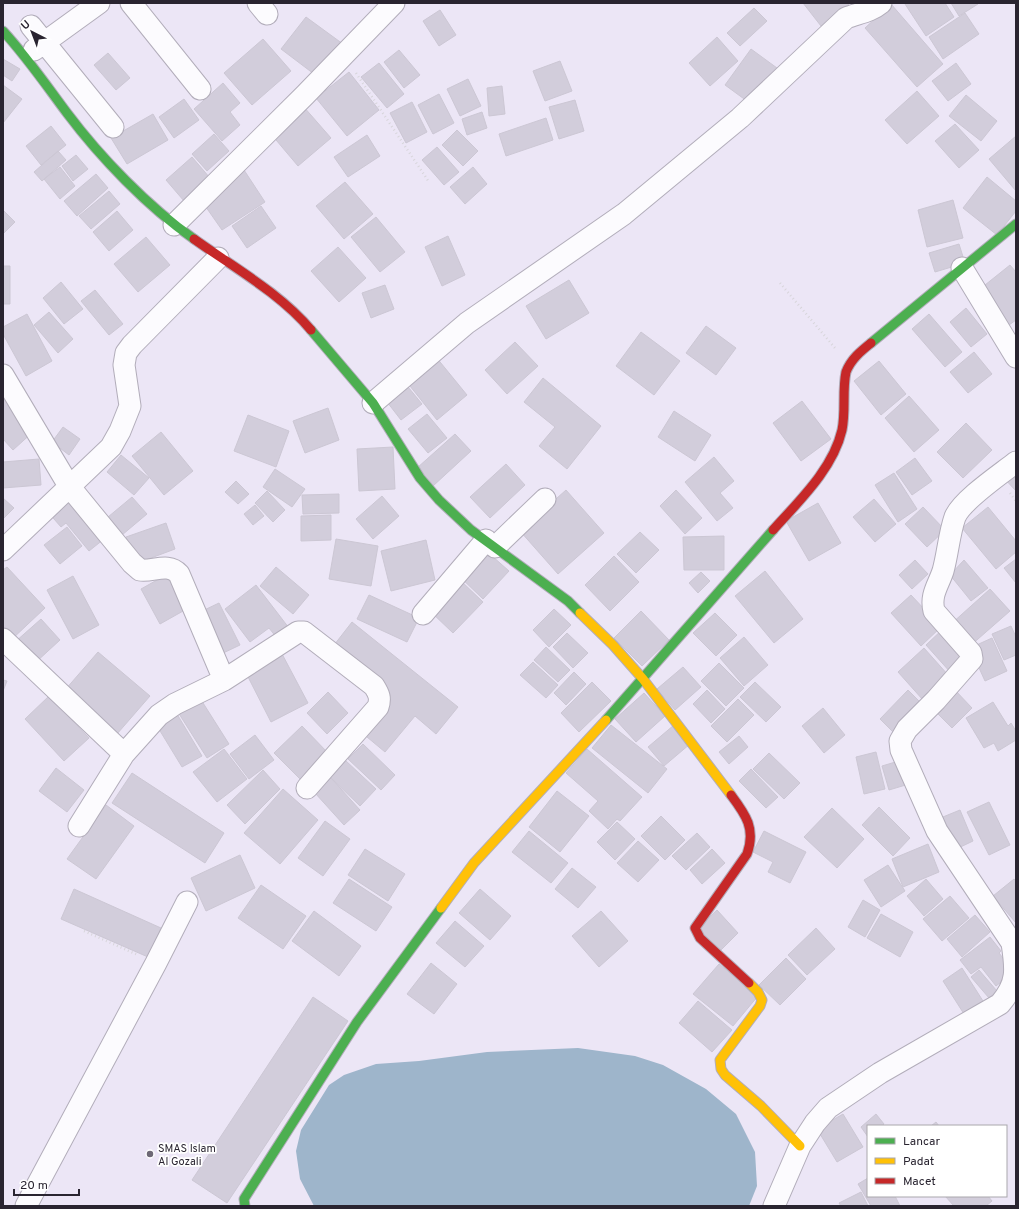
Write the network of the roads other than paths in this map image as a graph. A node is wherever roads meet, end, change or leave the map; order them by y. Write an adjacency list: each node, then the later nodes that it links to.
1 (99, 3): 7 (street)
2 (131, 3): 9 (street)
3 (394, 3): 12 (street)
4 (881, 3): 17 (street)
5 (31, 26): 7 (street)
6 (3, 31): 8 (street)
7 (45, 42): 8 (street); 10 (street)
8 (26, 56): 12 (street)
9 (200, 89)
10 (113, 127)
11 (1016, 224): 14 (street)
12 (174, 225): 13 (street)
13 (218, 258): 17 (street); 19 (street)
14 (962, 268): 15 (street); 25 (street)
15 (1016, 357)
16 (3, 375): 19 (street)
17 (373, 403): 21 (street)
18 (1016, 462): 31 (street)
19 (69, 486): 22 (street); 26 (street)
20 (545, 499): 21 (street)
21 (491, 544): 23 (street); 25 (street)
22 (3, 550)
23 (423, 614)
24 (3, 639): 27 (street)
25 (643, 679): 32 (street); 34 (street)
26 (224, 680): 27 (street); 28 (street)
27 (124, 754): 29 (street)
28 (307, 788)
29 (79, 826)
30 (187, 902): 33 (street)
31 (1014, 942): 32 (street)
32 (800, 1146): 35 (street)
33 (26, 1206)
34 (245, 1206)
35 (774, 1206)

